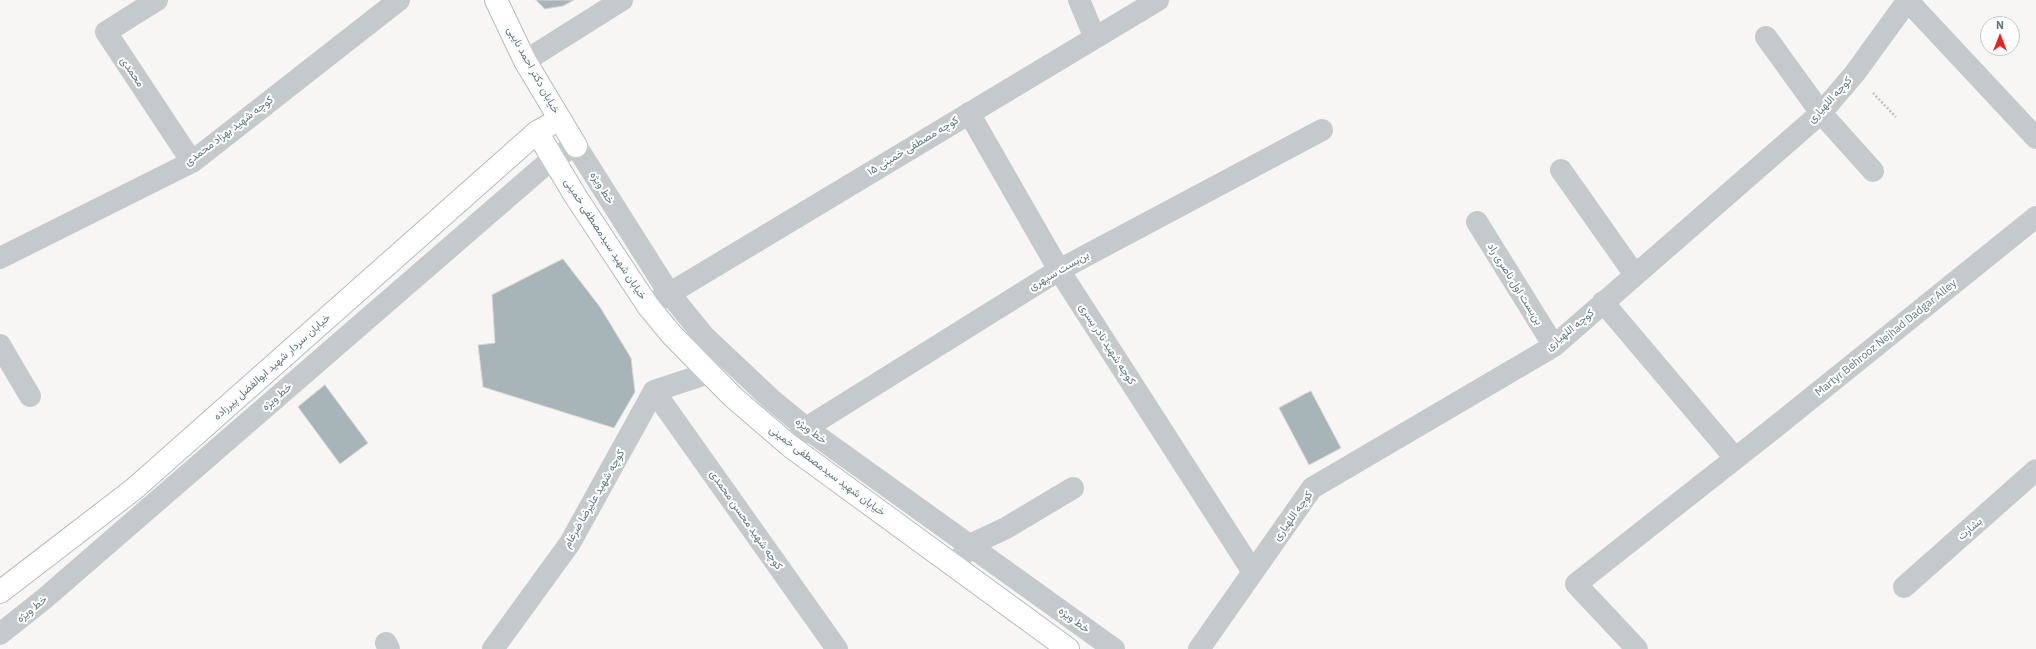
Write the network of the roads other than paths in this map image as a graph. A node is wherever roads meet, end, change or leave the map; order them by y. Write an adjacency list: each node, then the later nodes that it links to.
1 (157, 0): 19 (street, محمدی)
2 (399, 0): 19 (street, کوچه شهید بهزاد محمدی)
3 (496, 0): 10 (main road, خیابان دکتر احمد نایبی)
4 (622, 0): 10 (street)
5 (1079, 0): 9 (street)
6 (1158, 0): 9 (street, کوچه مصطفی خمینی ۱۵)
7 (1907, 0): 12 (street, کوچه اللهیاری); 16 (street)
8 (1766, 37): 12 (street)
9 (1096, 38): 11 (street, کوچه مصطفی خمینی ۱۵)
10 (526, 61): 13 (main road, خیابان دکتر احمد نایبی)
11 (969, 113): 25 (street, کوچه شهید نادر یسری); 27 (street, کوچه مصطفی خمینی ۱۵)
12 (1821, 113): 21 (street); 26 (street, کوچه اللهیاری)
13 (560, 119): 15 (main road, خیابان سردار شهید ابوالفضل پیرزاده); 17 (main road, خیابان دکتر احمد نایبی)
14 (1322, 130): 25 (street, بن‌بست سپهری)
15 (537, 132): 18 (main road, خیابان شهید سیدمصطفی خمینی); 44 (main road, خیابان سردار شهید ابوالفضل پیرزاده)
16 (2036, 138)
17 (576, 146): 18 (street, خط ویژه); 27 (street, خط ویژه)
18 (553, 158): 29 (main road, خیابان شهید سیدمصطفی خمینی); 45 (street, خط ویژه)
19 (192, 162): 24 (street, کوچه شهید بهزاد محمدی)
20 (1561, 170): 26 (street)
21 (1873, 171)
22 (2036, 217): 37 (street, Martyr Behrooz Nejhad Dadgar Alley)
23 (1476, 222): 31 (street, بن‌بست اول ناصری راد)
24 (0, 258)
25 (1059, 270): 35 (street, بن‌بست سپهری); 42 (street, کوچه شهید نادر یسری)
26 (1635, 275): 28 (street, کوچه اللهیاری)
27 (669, 293): 29 (street, کوچه مصطفی خمینی ۱۵); 35 (street, خط ویژه)
28 (1603, 302): 31 (street, کوچه اللهیاری); 37 (street)
29 (648, 306): 32 (main road, خیابان شهید سیدمصطفی خمینی)
30 (0, 345): 34 (street)
31 (1554, 346): 42 (street, کوچه اللهیاری)
32 (709, 373): 33 (street); 36 (main road, خیابان شهید سیدمصطفی خمینی)
33 (654, 391): 46 (street, کوچه شهید علیرضا ضرغام); 47 (street, کوچه شهید محسن محمدی)
34 (30, 396)
35 (806, 428): 36 (street, بن‌بست سپهری); 40 (street, خط ویژه)
36 (790, 446): 41 (main road, خیابان شهید سیدمصطفی خمینی)
37 (1735, 458): 51 (street, Martyr Behrooz Nejhad Dadgar Alley)
38 (2036, 470): 43 (street, بشارت)
39 (1073, 488): 40 (street)
40 (970, 546): 41 (street); 49 (street, خط ویژه)
41 (955, 566): 48 (main road, خیابان شهید سیدمصطفی خمینی)
42 (1253, 572): 50 (street, کوچه اللهیاری)
43 (1904, 587)
44 (0, 592)
45 (0, 634)
46 (493, 649)
47 (837, 649)
48 (1068, 649)
49 (1114, 649)
50 (1199, 649)
51 (1637, 649)

